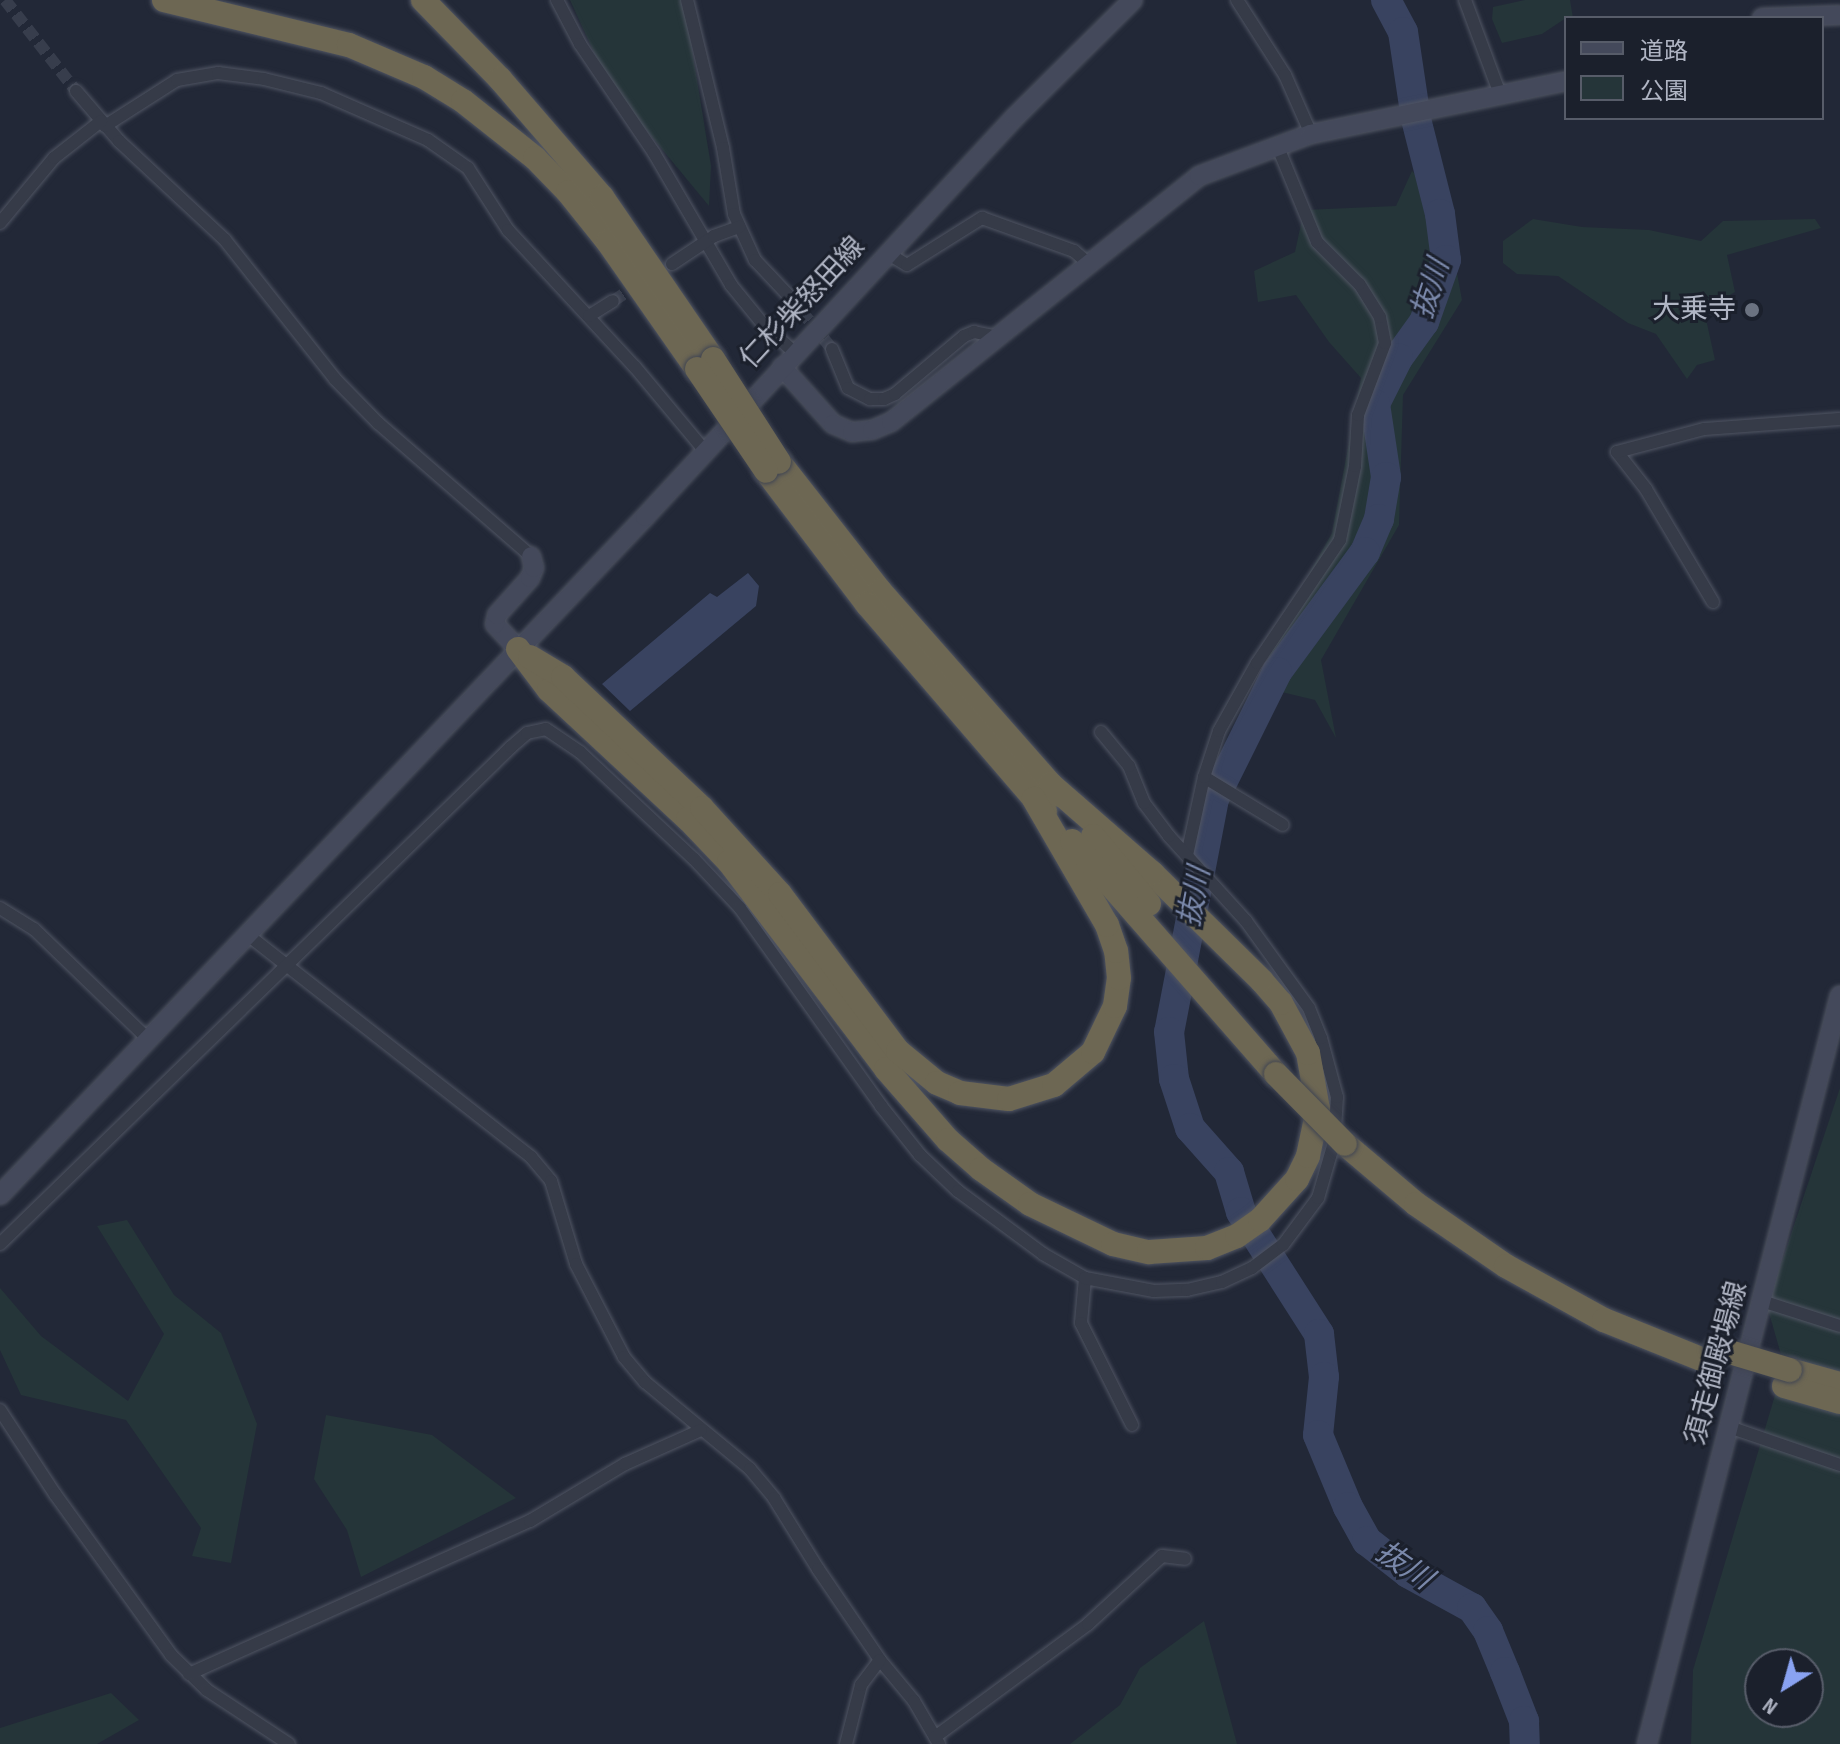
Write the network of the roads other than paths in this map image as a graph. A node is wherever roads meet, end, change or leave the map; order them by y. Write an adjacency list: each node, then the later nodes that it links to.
1 (164, 0): 28 (highway)
2 (423, 0): 28 (highway)
3 (557, 0): 18 (street)
4 (687, 0): 17 (street)
5 (1133, 0): 19 (street, 仁杉柴怒田線)
6 (1237, 0): 14 (street)
7 (1465, 0): 12 (street)
8 (1840, 15): 9 (street)
9 (1814, 16)
10 (1564, 81): 12 (street)
11 (76, 91): 13 (street)
12 (1500, 94): 14 (street)
13 (103, 124): 16 (street); 24 (street); 31 (street)
14 (1311, 134): 15 (street)
15 (1277, 145): 21 (street); 35 (street)
16 (0, 223)
17 (739, 227): 18 (street); 22 (street)
18 (705, 242): 20 (street); 27 (street)
19 (887, 253): 21 (street); 27 (street, 仁杉柴怒田線)
20 (672, 264)
21 (1090, 265): 25 (street)
22 (790, 297)
23 (613, 301): 24 (street)
24 (589, 316): 30 (street)
25 (997, 337): 26 (street); 27 (street)
26 (832, 349)
27 (789, 360): 30 (street, 仁杉柴怒田線)
28 (705, 364): 36 (highway, bridge)
29 (1840, 419): 32 (street)
30 (705, 451): 33 (street, 仁杉柴怒田線)
31 (531, 556): 33 (street)
32 (1713, 602)
33 (518, 649): 36 (highway); 39 (highway); 41 (street, 仁杉柴怒田線)
34 (1101, 732): 38 (street)
35 (1209, 780): 37 (street); 38 (street)
36 (1042, 791): 39 (highway); 39 (highway)
37 (1283, 825)
38 (1187, 855): 47 (street)
39 (1140, 890): 50 (highway)
40 (0, 908): 44 (street)
41 (248, 935): 42 (street); 44 (street, 仁杉柴怒田線)
42 (284, 965): 46 (street); 47 (street); 56 (street)
43 (1840, 995): 48 (street, 須走御殿場線)
44 (148, 1039): 45 (street, 仁杉柴怒田線)
45 (0, 1195)
46 (0, 1244)
47 (1085, 1278): 54 (street)
48 (1762, 1301): 49 (street); 55 (street, 須走御殿場線)
49 (1840, 1326)
50 (1787, 1378): 51 (highway); 52 (highway)
51 (1840, 1384)
52 (1840, 1402)
53 (0, 1410): 60 (street)
54 (1132, 1425)
55 (1729, 1427): 57 (street); 64 (street, 須走御殿場線)
56 (701, 1430): 59 (street); 60 (street)
57 (1840, 1465)
58 (1185, 1559): 61 (street)
59 (880, 1660): 61 (street); 63 (street)
60 (189, 1674): 62 (street)
61 (937, 1741)
62 (289, 1744)
63 (846, 1744)
64 (1647, 1744)

